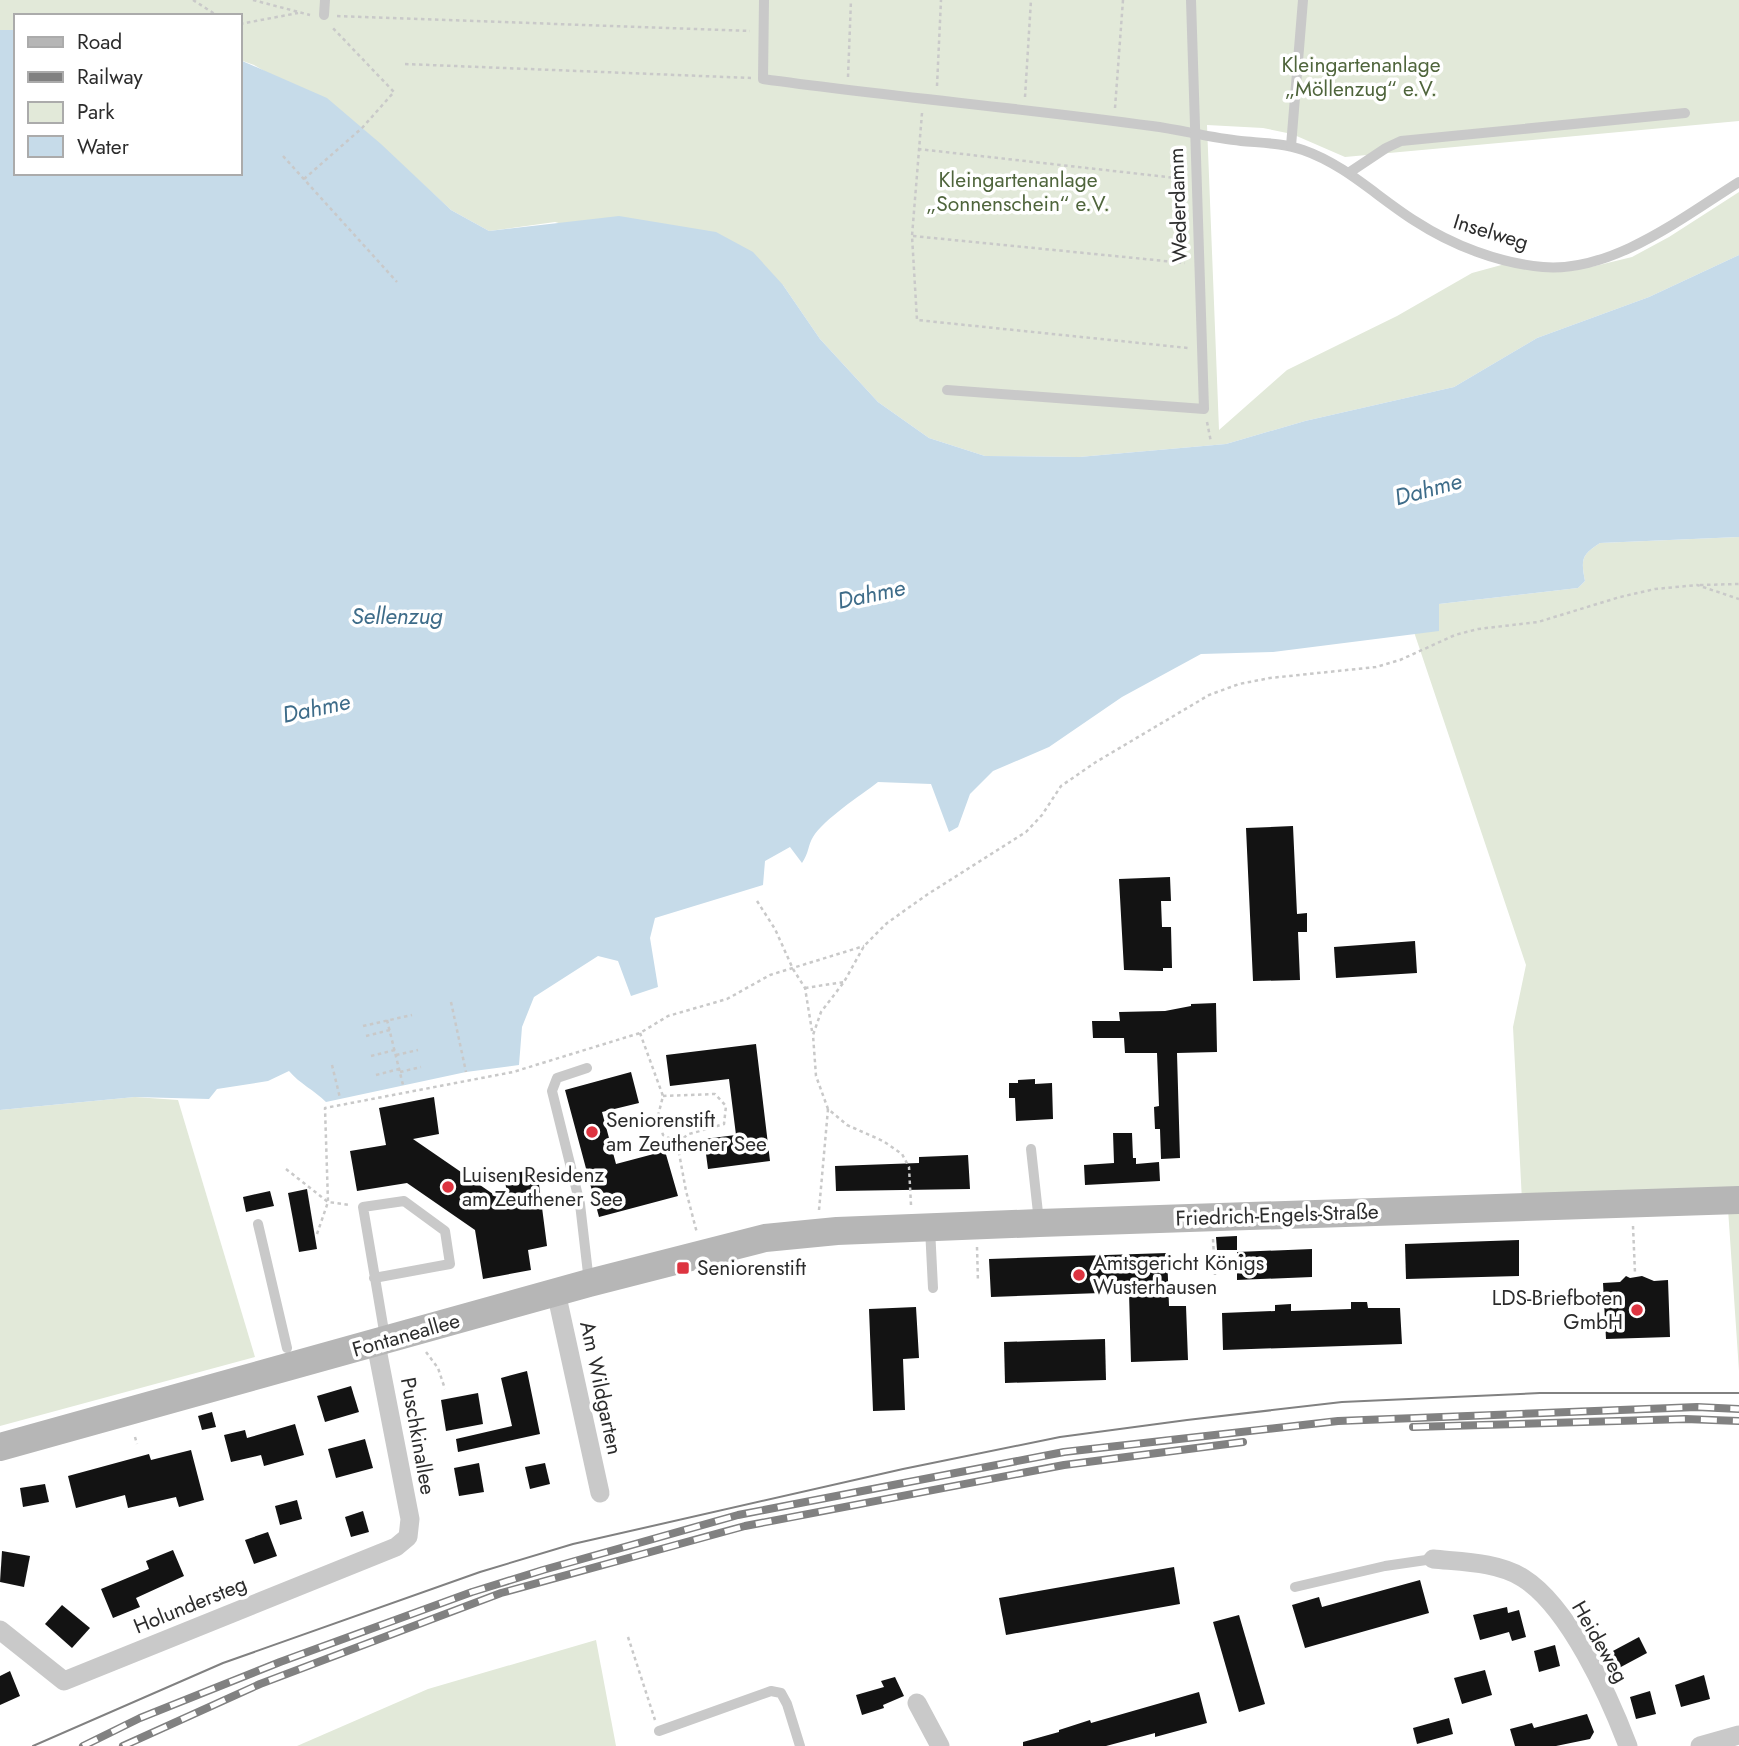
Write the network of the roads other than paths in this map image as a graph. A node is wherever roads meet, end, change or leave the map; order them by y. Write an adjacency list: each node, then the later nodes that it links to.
1 (325, 0): 5 (lane)
2 (764, 0): 7 (lane, Inselweg)
3 (1191, 0): 7 (lane, Wederdamm)
4 (1303, 0): 8 (lane)
5 (322, 18)
6 (1685, 113): 9 (lane)
7 (1195, 132): 8 (lane, Inselweg); 11 (lane, Wederdamm)
8 (1290, 146): 9 (lane, Inselweg)
9 (1350, 173): 10 (lane, Inselweg)
10 (1739, 182)
11 (947, 390)
12 (587, 1068): 20 (lane)
13 (1031, 1149): 15 (lane)
14 (1739, 1200): 15 (main road, Friedrich-Engels-Straße)
15 (1039, 1223): 18 (main road, Friedrich-Engels-Straße)
16 (258, 1224): 24 (lane)
17 (817, 1225): 18 (main road, Friedrich-Engels-Straße); 20 (main road, Fontaneallee)
18 (921, 1228): 21 (lane)
19 (374, 1278): 19 (lane); 23 (lane)
20 (589, 1283): 22 (main road, Fontaneallee)
21 (933, 1288)
22 (556, 1292): 23 (main road, Fontaneallee); 26 (street, Am Wildgarten)
23 (381, 1342): 25 (main road, Fontaneallee); 27 (street, Puschkinallee)
24 (287, 1348)
25 (0, 1447)
26 (600, 1493)
27 (408, 1537): 30 (street, Holundersteg)
28 (1433, 1559): 29 (lane); 36 (street, Heideweg)
29 (1295, 1587)
30 (0, 1630)
31 (917, 1703): 35 (street)
32 (659, 1731): 34 (lane)
33 (1739, 1735): 37 (street)
34 (800, 1746)
35 (940, 1746)
36 (1628, 1746)
37 (1700, 1746)

